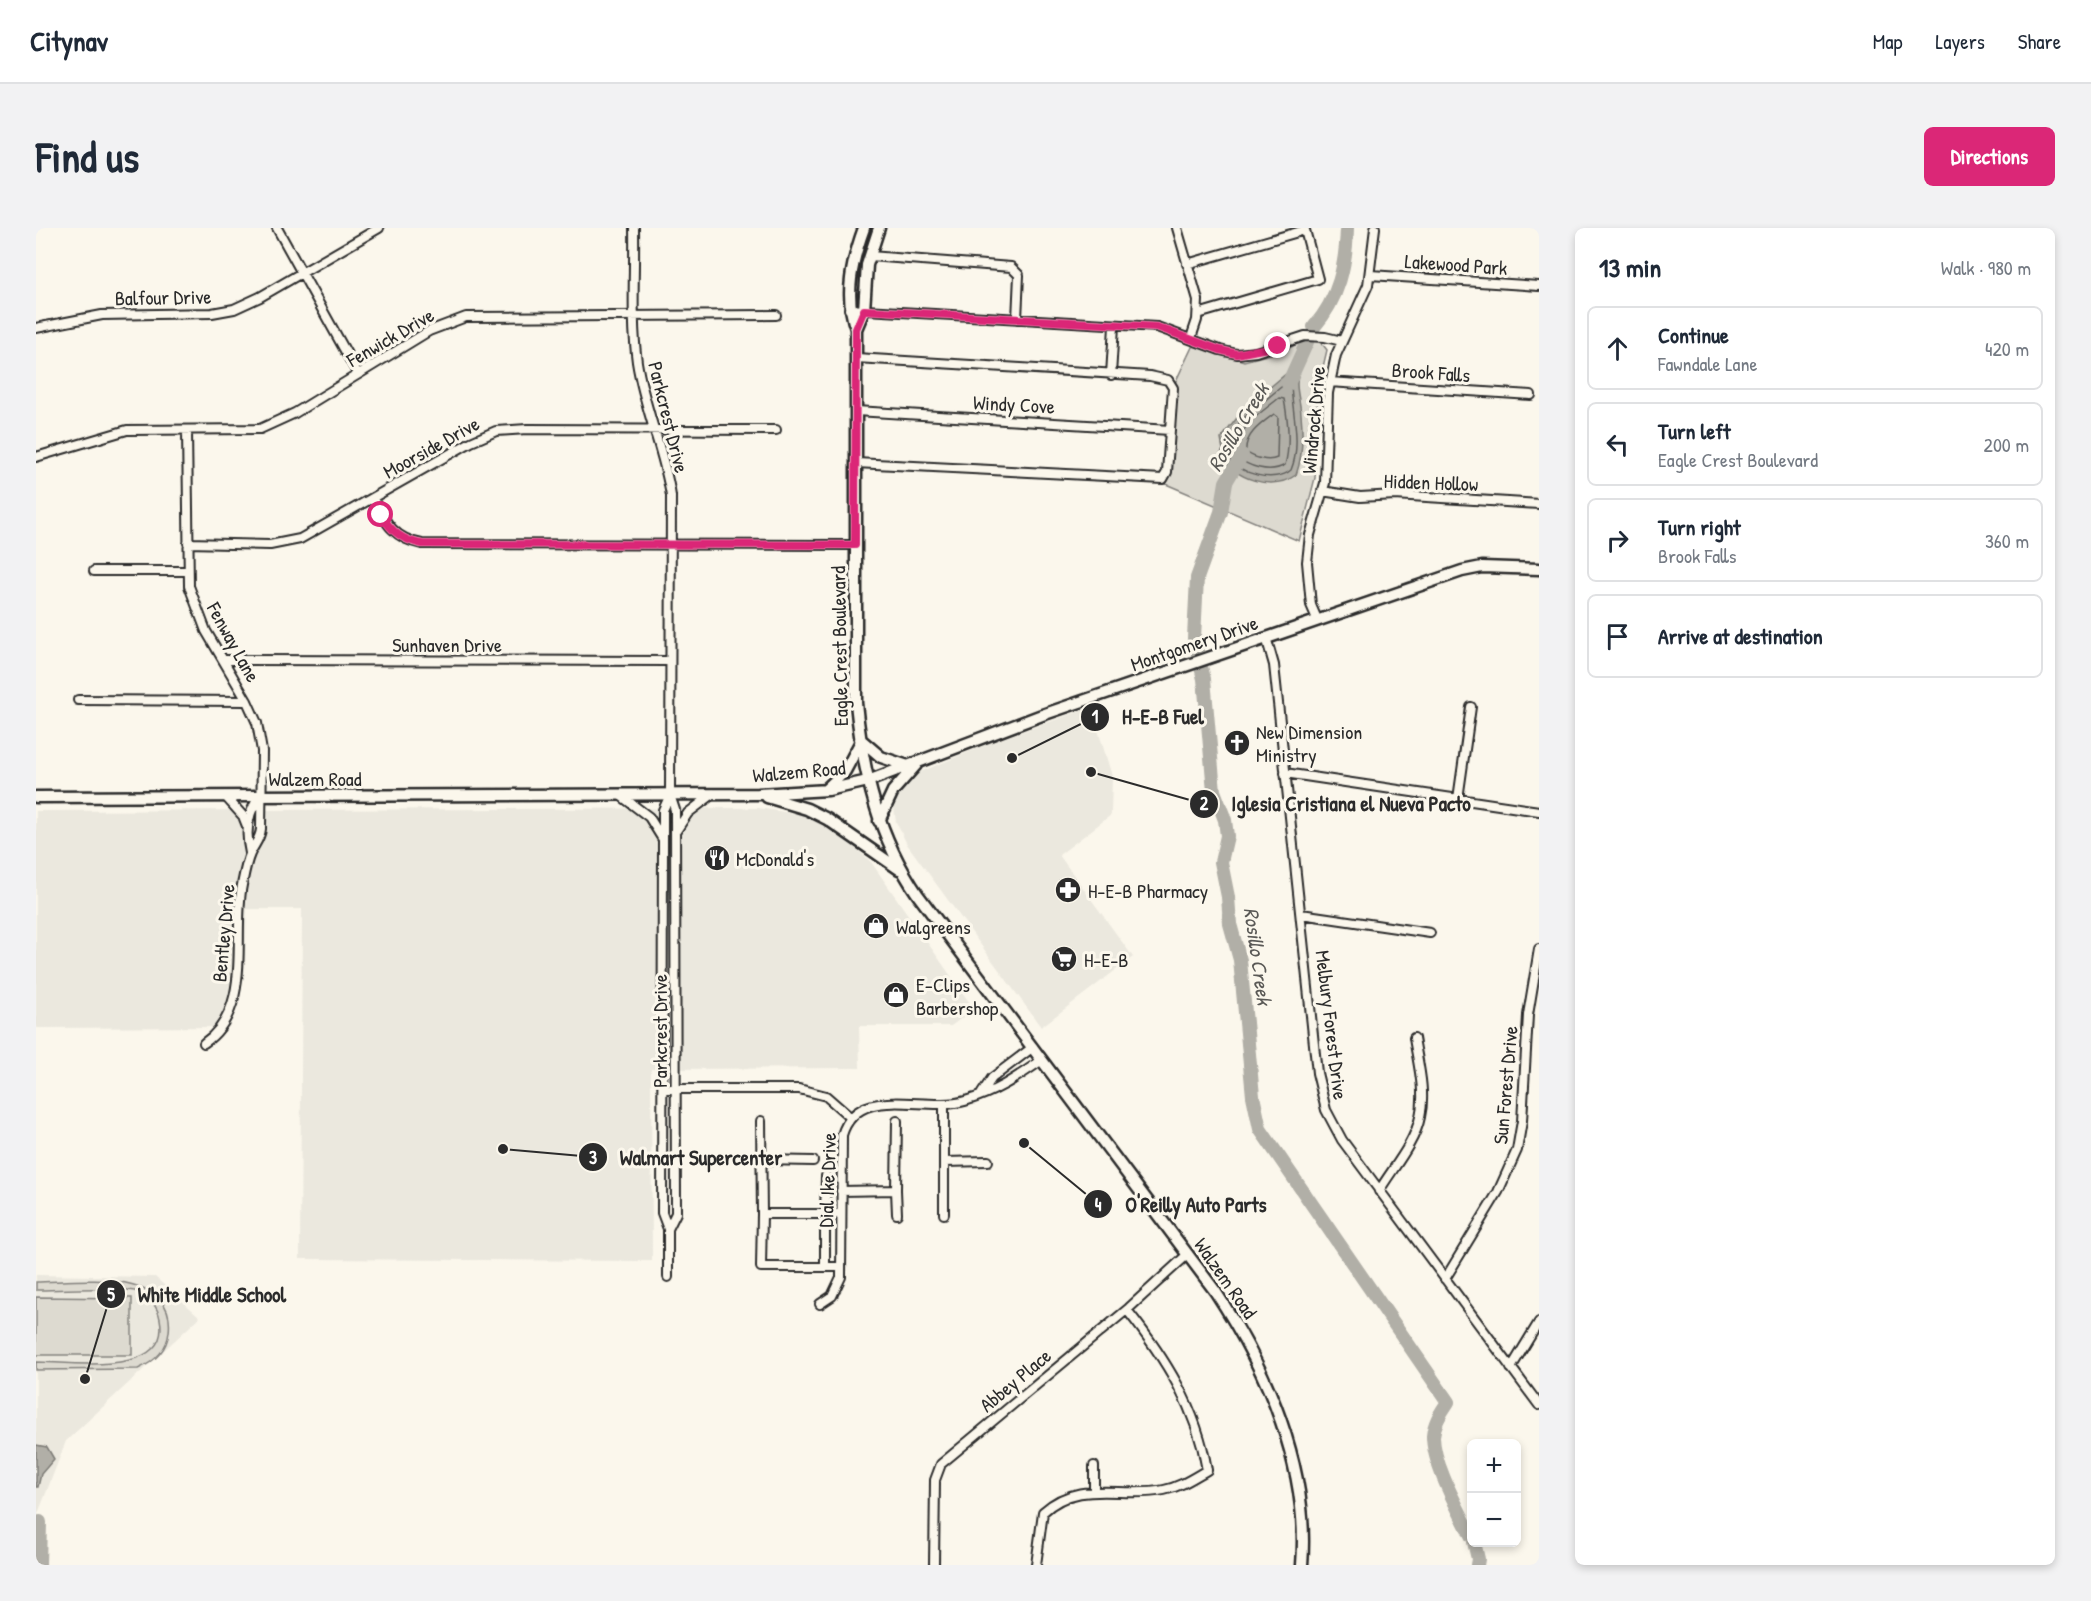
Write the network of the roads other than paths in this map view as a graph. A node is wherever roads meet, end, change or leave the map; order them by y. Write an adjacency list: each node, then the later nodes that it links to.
1 (277, 228): 10 (street)
2 (379, 228): 10 (street, Balfour Drive)
3 (634, 228): 15 (street, Parkcrest Drive)
4 (864, 228): 13 (main road, Eagle Crest Boulevard)
5 (879, 228): 8 (main road, Eagle Crest Boulevard)
6 (1177, 228): 9 (street)
7 (1375, 228): 11 (street, Windrock Drive)
8 (870, 256): 14 (main road, Eagle Crest Boulevard); 18 (street)
9 (1187, 264): 16 (street); 16 (street)
10 (301, 271): 20 (street, Balfour Drive); 25 (street)
11 (1370, 275): 12 (street, Lakewood Park); 23 (street, Windrock Drive)
12 (1539, 286)
13 (849, 309): 14 (street); 21 (main road, Eagle Crest Boulevard)
14 (864, 310): 18 (street); 21 (main road, Eagle Crest Boulevard)
15 (636, 314): 17 (street, Fenwick Drive); 25 (street, Fenwick Drive); 31 (street, Parkcrest Drive)
16 (1198, 314): 22 (street)
17 (776, 315)
18 (1017, 320): 19 (street)
19 (1114, 326): 22 (street); 26 (street)
20 (36, 328)
21 (856, 329): 24 (main road, Eagle Crest Boulevard)
22 (1191, 338): 23 (street)
23 (1341, 341): 27 (street, Windrock Drive)
24 (856, 358): 26 (street); 29 (main road, Eagle Crest Boulevard)
25 (358, 374): 30 (street, Fenwick Drive)
26 (1111, 375): 33 (street)
27 (1329, 382): 28 (street, Brook Falls); 36 (street, Windrock Drive)
28 (1531, 395)
29 (856, 411): 33 (street, Windy Cove); 35 (main road, Eagle Crest Boulevard)
30 (188, 430): 34 (street, Fenwick Drive); 39 (street, Fenway Lane)
31 (654, 430): 32 (street, Moorside Drive); 37 (street, Moorside Drive); 40 (street, Parkcrest Drive)
32 (776, 430)
33 (1170, 430): 35 (street)
34 (36, 457)
35 (856, 463): 41 (main road, Eagle Crest Boulevard)
36 (1322, 491): 38 (street, Hidden Hollow); 45 (street, Windrock Drive)
37 (373, 499): 39 (street, Moorside Drive); 40 (street)
38 (1539, 504)
39 (188, 543): 43 (street, Fenway Lane)
40 (670, 545): 41 (street); 48 (street, Parkcrest Drive)
41 (855, 545): 52 (main road, Eagle Crest Boulevard)
42 (1539, 569): 45 (main road, Montgomery Drive)
43 (187, 571): 44 (street); 47 (street, Fenway Lane)
44 (94, 572)
45 (1317, 619): 46 (main road, Montgomery Drive)
46 (1266, 637): 53 (main road, Montgomery Drive); 54 (street, Melbury Forest Drive)
47 (224, 660): 48 (street, Sunhaven Drive); 50 (street, Fenway Lane)
48 (670, 661): 60 (street, Parkcrest Drive)
49 (78, 700): 50 (street)
50 (247, 701): 62 (street, Fenway Lane)
51 (1471, 707): 64 (street)
52 (859, 741): 53 (main road); 55 (main road, Eagle Crest Boulevard); 56 (main road)
53 (913, 764): 55 (main road, Montgomery Drive); 66 (main road)
54 (1285, 773): 64 (street); 72 (street, Melbury Forest Drive)
55 (868, 781): 56 (main road, Walzem Road); 66 (main road, Walzem Road)
56 (824, 791): 58 (main road, Walzem Road)
57 (713, 794): 58 (main road, Walzem Road); 60 (main road, Walzem Road); 68 (street)
58 (758, 794): 71 (main road)
59 (620, 795): 60 (main road, Walzem Road); 62 (main road, Walzem Road); 69 (street)
60 (670, 795): 68 (street, Parkcrest Drive); 69 (street, Parkcrest Drive)
61 (225, 796): 62 (main road, Walzem Road); 63 (main road, Walzem Road); 67 (street, Bentley Drive)
62 (260, 796): 67 (street, Bentley Drive); 70 (street, Bentley Drive)
63 (36, 797)
64 (1458, 799): 65 (street)
65 (1539, 811)
66 (879, 821): 71 (main road, Walzem Road)
67 (248, 830): 70 (street, Bentley Drive)
68 (675, 832): 80 (street, Parkcrest Drive)
69 (663, 841): 79 (street, Parkcrest Drive)
70 (250, 853): 76 (street, Bentley Drive)
71 (901, 870): 77 (main road, Walzem Road)
72 (1301, 914): 73 (street); 93 (street, Melbury Forest Drive)
73 (1430, 933)
74 (1538, 949): 107 (street, Sun Forest Drive)
75 (1414, 1038): 93 (street)
76 (204, 1042)
77 (1032, 1047): 78 (main road, Walzem Road); 81 (street)
78 (1042, 1060): 81 (street, Dial Ike Drive); 103 (main road, Walzem Road)
79 (663, 1089): 80 (street); 94 (street, Parkcrest Drive)
80 (675, 1089): 83 (street); 95 (street, Parkcrest Drive)
81 (982, 1093): 82 (street, Dial Ike Drive)
82 (944, 1104): 83 (street, Dial Ike Drive); 89 (street)
83 (850, 1117): 92 (street, Dial Ike Drive)
84 (761, 1121): 86 (street)
85 (897, 1121): 91 (street)
86 (762, 1160): 87 (street); 96 (street)
87 (813, 1161)
88 (988, 1161): 89 (street)
89 (944, 1162): 100 (street)
90 (826, 1176): 97 (street)
91 (896, 1190): 92 (street); 99 (street)
92 (842, 1191): 98 (street, Dial Ike Drive)
93 (1379, 1191): 107 (street, Melbury Forest Drive)
94 (662, 1213): 95 (street); 102 (street, Parkcrest Drive)
95 (675, 1213): 102 (street, Parkcrest Drive)
96 (762, 1214): 97 (street); 104 (street)
97 (825, 1214): 98 (street)
98 (841, 1214): 105 (street, Dial Ike Drive)
99 (897, 1214)
100 (945, 1214)
101 (825, 1227): 104 (street)
102 (668, 1228): 106 (street, Parkcrest Drive)
103 (1188, 1254): 109 (street, Abbey Place); 117 (main road, Walzem Road)
104 (825, 1268): 105 (street)
105 (841, 1268): 108 (street, Dial Ike Drive)
106 (668, 1277)
107 (1445, 1279): 111 (street, Melbury Forest Drive)
108 (820, 1304)
109 (1126, 1310): 114 (street); 115 (street, Abbey Place)
110 (1539, 1322): 111 (street)
111 (1511, 1368): 112 (street, Melbury Forest Drive)
112 (1539, 1405)
113 (1094, 1466): 114 (street)
114 (1094, 1491): 116 (street)
115 (934, 1565)
116 (1036, 1565)
117 (1302, 1565)

